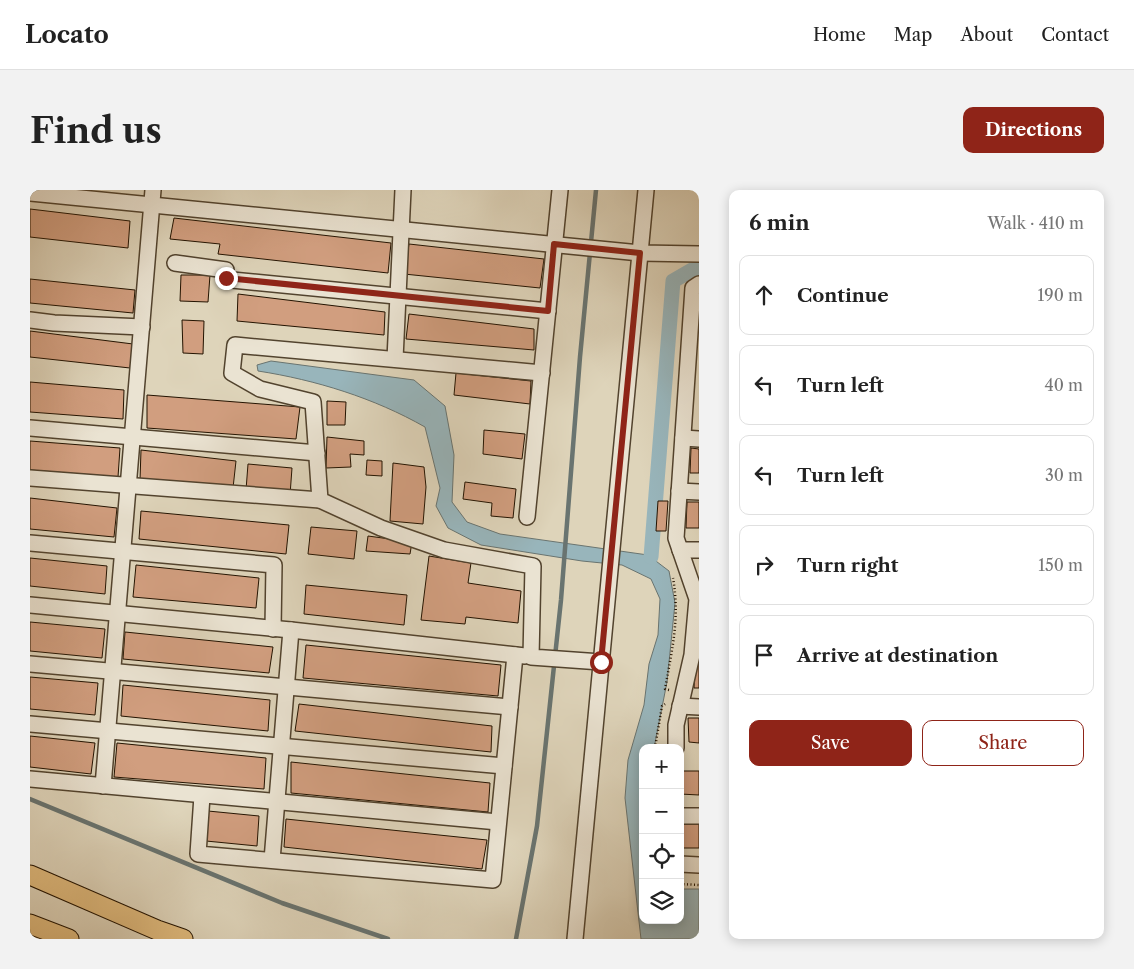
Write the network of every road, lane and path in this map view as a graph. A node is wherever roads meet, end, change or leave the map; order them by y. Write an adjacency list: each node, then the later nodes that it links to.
1 (403, 190): 6 (street)
2 (560, 190): 7 (street)
3 (646, 190): 8 (street)
4 (30, 193): 5 (street)
5 (153, 197): 6 (street); 15 (street)
6 (400, 229): 7 (street); 12 (street)
7 (554, 244): 8 (street); 13 (street)
8 (640, 253): 9 (street); 43 (street)
9 (699, 254)
10 (175, 263): 12 (street)
11 (699, 284): 16 (street)
12 (398, 296): 13 (street); 17 (street)
13 (548, 311): 18 (street)
14 (30, 320): 15 (street)
15 (142, 327): 21 (street)
16 (694, 331): 19 (street)
17 (395, 360): 18 (street); 24 (street)
18 (542, 373): 30 (street)
19 (693, 383): 22 (street)
20 (30, 428): 21 (street)
21 (133, 437): 24 (street); 26 (street)
22 (683, 438): 23 (street); 27 (street)
23 (699, 439)
24 (317, 452): 29 (street)
25 (30, 478): 26 (street)
26 (129, 486): 29 (street); 34 (street)
27 (679, 492): 28 (street); 32 (street)
28 (699, 492)
29 (320, 500): 42 (street)
30 (527, 517)
31 (30, 543): 34 (street)
32 (680, 550): 33 (street); 35 (street)
33 (699, 550)
34 (123, 551): 37 (street); 38 (street)
35 (698, 599): 41 (street)
36 (30, 605): 37 (street)
37 (118, 614): 38 (street); 45 (street)
38 (273, 628): 39 (street)
39 (291, 630): 40 (street); 46 (street)
40 (515, 655): 42 (street); 49 (street)
41 (696, 655): 47 (street)
42 (531, 657): 43 (street)
43 (601, 662): 71 (street)
44 (30, 664): 45 (street)
45 (113, 671): 46 (street); 51 (street)
46 (286, 687): 49 (street); 53 (street)
47 (680, 706): 48 (street); 52 (street)
48 (699, 707)
49 (510, 708): 54 (street)
50 (30, 724): 51 (street)
51 (108, 731): 53 (street); 56 (street)
52 (676, 744)
53 (281, 746): 54 (street); 58 (street)
54 (504, 766): 61 (street)
55 (30, 778): 56 (street)
56 (103, 786): 57 (street)
57 (202, 796): 58 (street); 62 (street)
58 (276, 802): 61 (street); 62 (street)
59 (684, 816): 60 (street)
60 (699, 816)
61 (498, 822): 62 (street)
62 (272, 860)
63 (684, 864): 64 (street)
64 (699, 865)
65 (30, 875): 70 (main road)
66 (684, 884): 67 (path)
67 (699, 885)
68 (30, 924): 69 (main road)
69 (69, 939)
70 (183, 939)
71 (575, 939)

